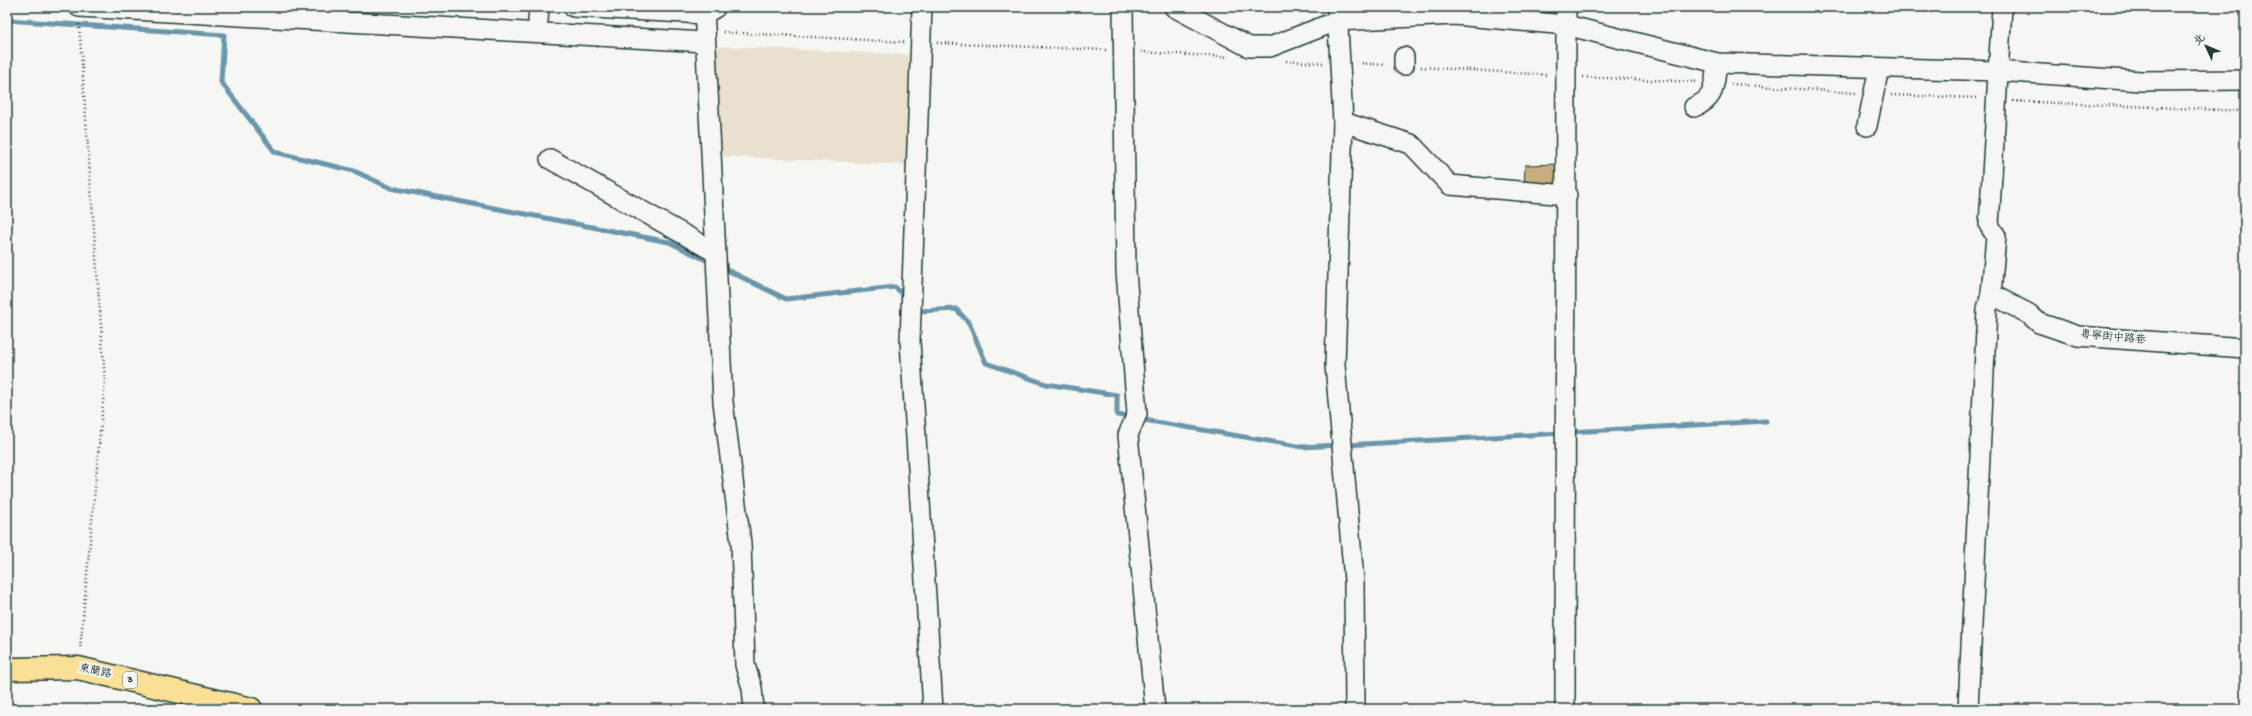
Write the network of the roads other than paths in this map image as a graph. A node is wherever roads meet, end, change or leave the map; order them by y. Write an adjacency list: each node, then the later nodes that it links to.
1 (573, 7): 9 (street)
2 (922, 7): 25 (street)
3 (1123, 7): 26 (street)
4 (1174, 7): 6 (street)
5 (2002, 7): 12 (street)
6 (1337, 14): 8 (street); 15 (street)
7 (79, 15): 9 (street)
8 (1566, 16): 10 (street); 18 (street)
9 (707, 20): 19 (street)
10 (1717, 63): 11 (street); 14 (street)
11 (1879, 68): 12 (street); 16 (street)
12 (1997, 71): 13 (street); 20 (street)
13 (2245, 80)
14 (1694, 107)
15 (1343, 122): 18 (street); 27 (street)
16 (1867, 126)
17 (550, 159): 19 (street)
18 (1567, 195): 28 (street)
19 (715, 252): 24 (street)
20 (1992, 294): 21 (street, 粵寧街中路巷); 29 (street)
21 (2245, 348)
22 (7, 669): 23 (main road, 東蘭路 / 3)
23 (251, 709)
24 (754, 709)
25 (933, 709)
26 (1155, 709)
27 (1356, 709)
28 (1564, 709)
29 (1968, 709)

